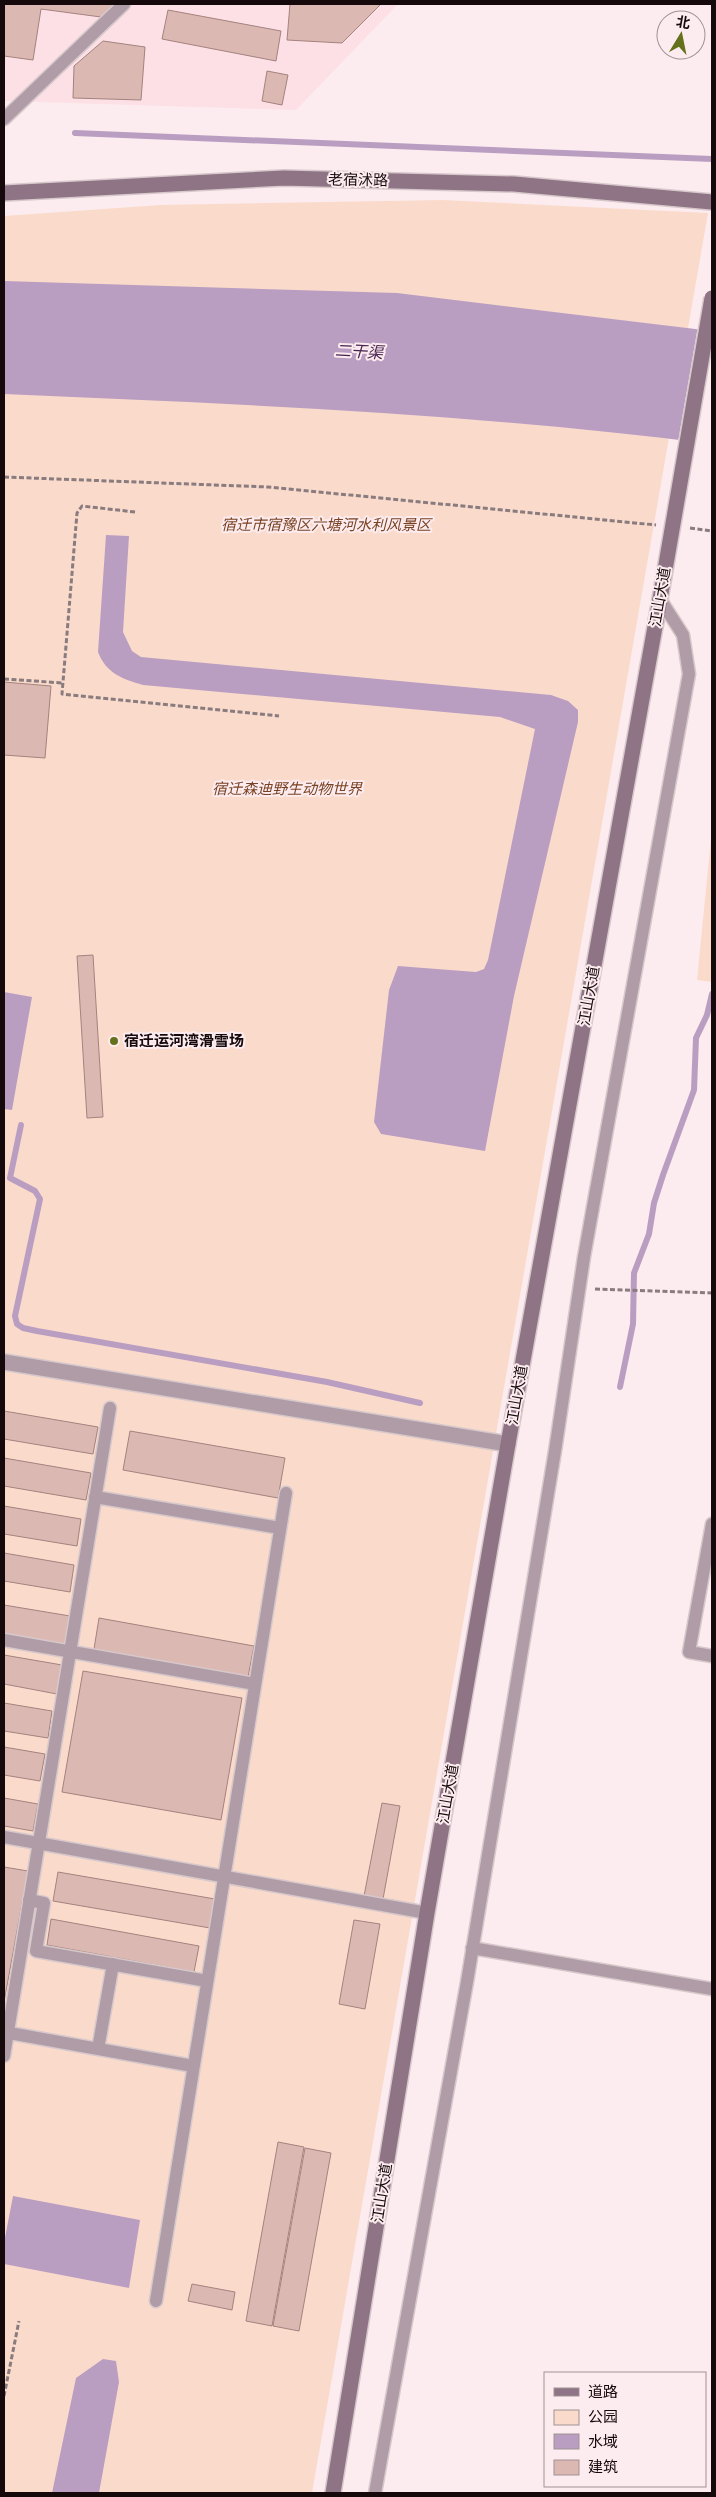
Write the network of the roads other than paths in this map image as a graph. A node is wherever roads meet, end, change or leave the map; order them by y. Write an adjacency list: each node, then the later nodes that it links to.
1 (124, 4): 2 (lane)
2 (4, 119)
3 (4, 193): 4 (main road, 老宿沭路)
4 (712, 202)
5 (712, 298): 6 (main road, 江山大道, bridge)
6 (660, 599): 9 (main road, 江山大道); 23 (lane)
7 (4, 1362): 9 (street)
8 (110, 1408): 11 (lane)
9 (508, 1444): 22 (main road, 江山大道)
10 (286, 1493): 13 (lane)
11 (95, 1497): 13 (lane); 15 (lane)
12 (712, 1524): 16 (lane)
13 (280, 1528): 17 (lane)
14 (4, 1640): 15 (lane)
15 (70, 1652): 17 (lane); 19 (lane)
16 (712, 1656)
17 (255, 1684): 20 (lane)
18 (4, 1837): 19 (lane)
19 (38, 1843): 20 (lane); 21 (lane)
20 (224, 1876): 22 (lane); 25 (lane)
21 (29, 1900): 24 (lane); 27 (lane)
22 (427, 1913): 32 (main road, 江山大道)
23 (472, 1948): 26 (lane); 33 (lane)
24 (113, 1964): 25 (lane); 28 (lane)
25 (207, 1981): 30 (lane)
26 (712, 1989)
27 (6, 2033): 28 (lane); 29 (lane)
28 (98, 2049): 30 (lane)
29 (4, 2056)
30 (193, 2066): 31 (lane)
31 (156, 2301)
32 (333, 2493)
33 (374, 2493)

